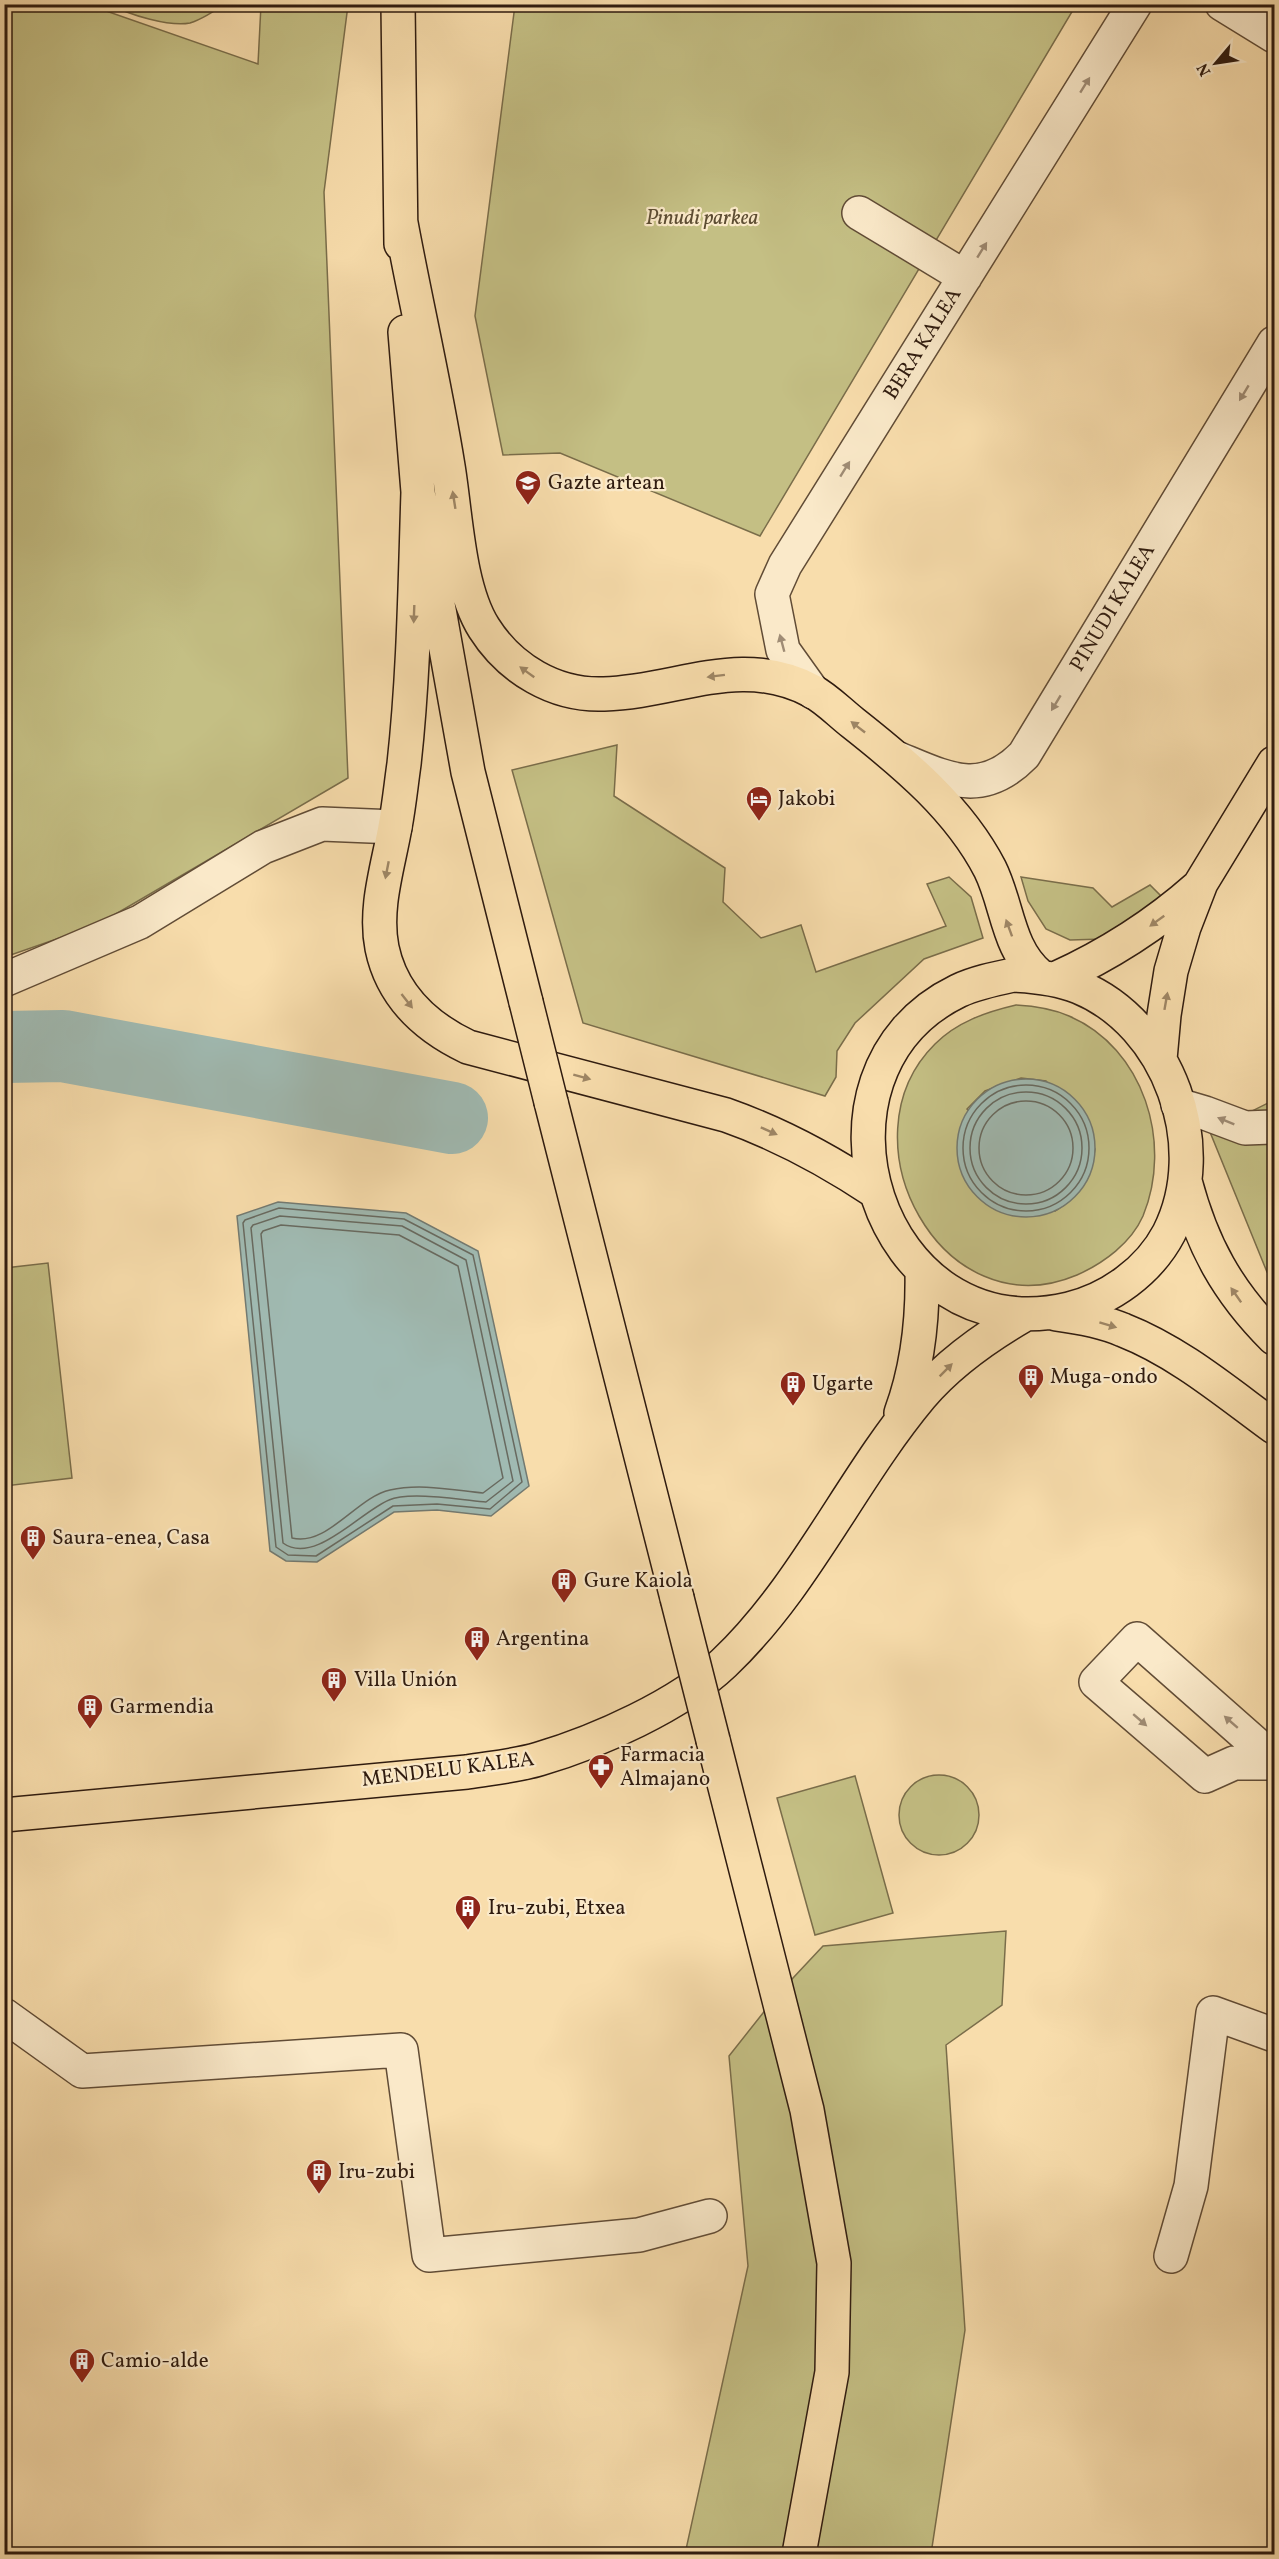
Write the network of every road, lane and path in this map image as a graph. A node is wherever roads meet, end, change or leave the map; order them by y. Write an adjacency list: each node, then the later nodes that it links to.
1 (398, 4): 6 (main road)
2 (1136, 4): 7 (street, BERA KALEA, one-way to 2)
3 (1222, 4): 4 (street)
4 (1275, 36)
5 (859, 213): 7 (street)
6 (400, 223): 9 (main road); 10 (main road, one-way to 6)
7 (965, 277): 10 (street, BERA KALEA, one-way to 7)
8 (1275, 343): 11 (street, PINUDI KALEA, one-way to 11)
9 (418, 492): 13 (main road, one-way to 13); 33 (main road, bridge)
10 (813, 692): 11 (main road, one-way to 10)
11 (898, 758): 15 (main road, one-way to 11)
12 (1275, 763): 14 (main road)
13 (395, 827): 16 (street); 21 (main road, one-way to 21)
14 (1201, 883): 15 (main road, one-way to 15); 17 (main road, one-way to 14)
15 (1047, 978): 17 (main road); 21 (main road)
16 (4, 980)
17 (1160, 1059): 18 (main road)
18 (1178, 1105): 19 (street, one-way to 18); 20 (main road)
19 (1275, 1127)
20 (1185, 1180): 23 (main road); 24 (main road, one-way to 20)
21 (876, 1192): 22 (main road)
22 (922, 1271): 23 (main road); 26 (main road, MENDELU KALEA)
23 (1038, 1314): 25 (main road, one-way to 25); 26 (main road, MENDELU KALEA, one-way to 23)
24 (1275, 1338)
25 (1275, 1427)
26 (895, 1431): 28 (main road, MENDELU KALEA)
27 (1275, 1762): 27 (street, one-way to 27)
28 (4, 1815)
29 (4, 2015): 31 (street)
30 (1275, 2035): 32 (street)
31 (710, 2216)
32 (1171, 2256)
33 (799, 2554)

